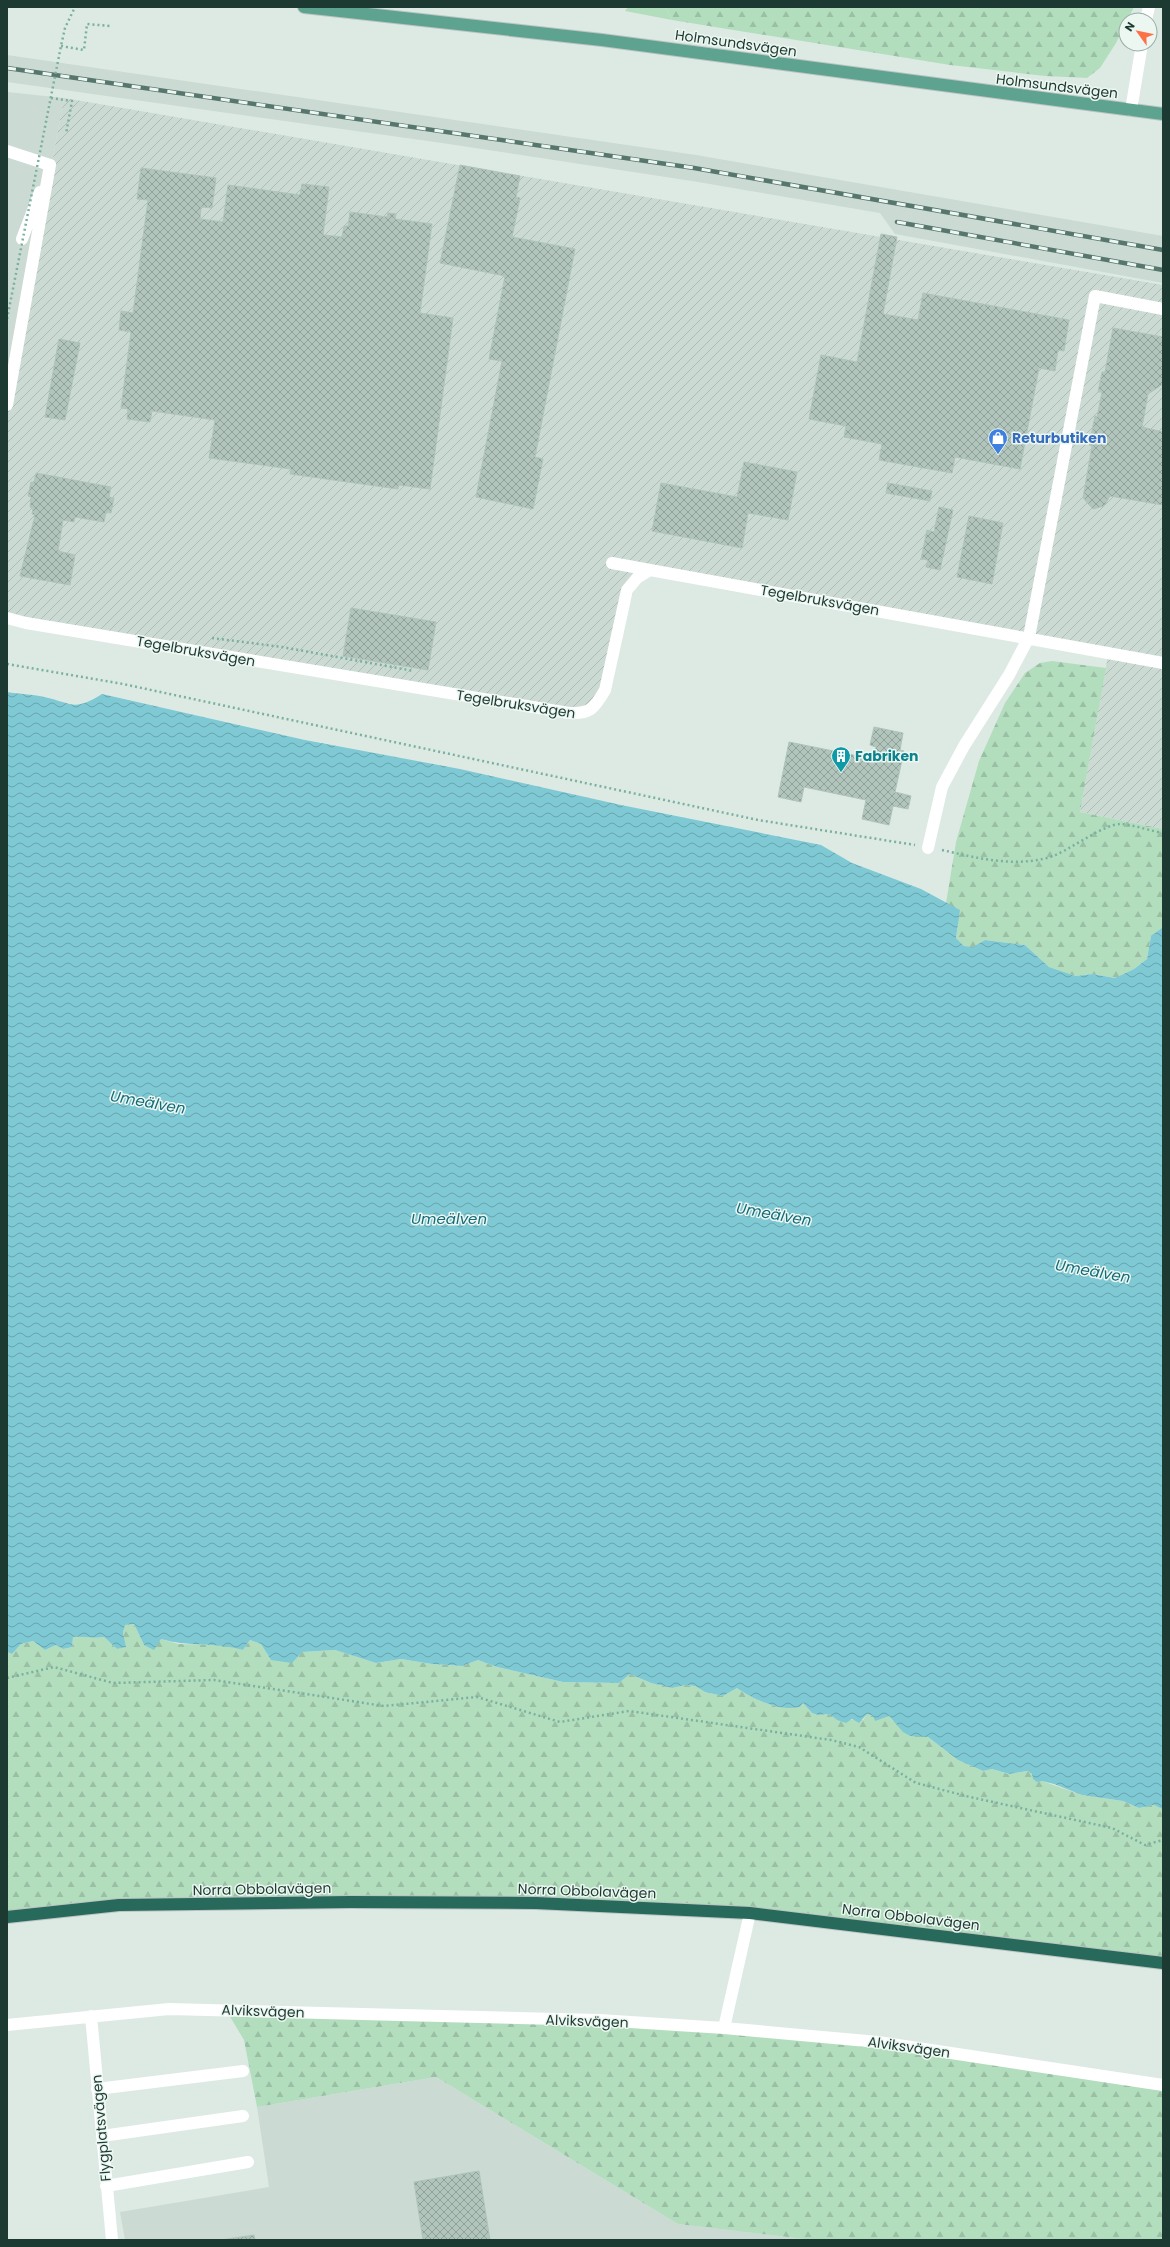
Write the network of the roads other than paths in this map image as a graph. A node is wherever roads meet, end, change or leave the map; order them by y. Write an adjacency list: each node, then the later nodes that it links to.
1 (304, 7): 3 (main road, Holmsundsvägen)
2 (1141, 52): 3 (street)
3 (1131, 110): 4 (main road, Holmsundsvägen)
4 (1163, 114)
5 (7, 151): 6 (street)
6 (50, 165): 7 (street); 9 (street)
7 (22, 239)
8 (1163, 309): 13 (street)
9 (7, 405)
10 (612, 563): 11 (street)
11 (650, 570): 12 (street, Tegelbruksvägen); 13 (street, Tegelbruksvägen)
12 (7, 618)
13 (1029, 637): 14 (street, Tegelbruksvägen); 15 (street)
14 (1163, 663)
15 (928, 848)
16 (750, 1913): 17 (highway, Norra Obbolavägen); 18 (highway, Norra Obbolavägen); 21 (street)
17 (7, 1917)
18 (1163, 1963)
19 (91, 2016): 20 (street, Alviksvägen); 21 (street, Alviksvägen); 24 (street, Flygplatsvägen)
20 (7, 2025)
21 (724, 2028): 23 (street, Alviksvägen)
22 (243, 2071): 24 (street)
23 (1163, 2085)
24 (97, 2089): 26 (street, Flygplatsvägen)
25 (243, 2116): 26 (street)
26 (102, 2136): 28 (street, Flygplatsvägen)
27 (248, 2162): 28 (street)
28 (106, 2186): 29 (street, Flygplatsvägen)
29 (112, 2240)

